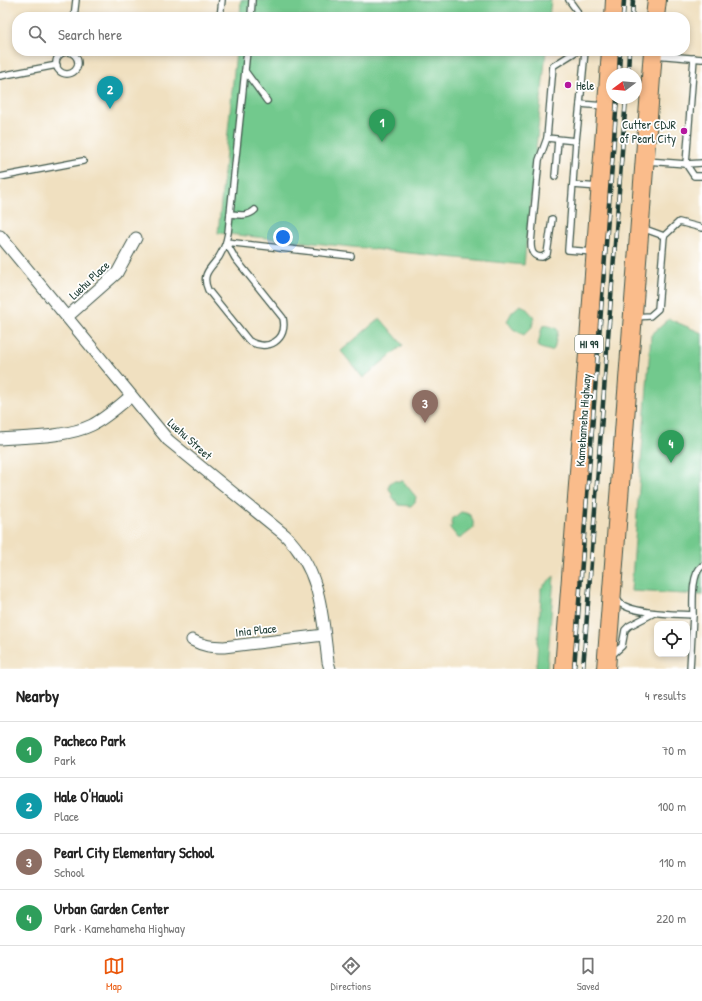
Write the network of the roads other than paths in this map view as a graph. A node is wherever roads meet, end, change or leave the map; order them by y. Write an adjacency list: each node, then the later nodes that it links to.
1 (76, 0): 7 (lane)
2 (222, 0): 8 (lane)
3 (252, 0): 9 (lane)
4 (569, 0): 10 (lane)
5 (615, 0): 11 (main road)
6 (657, 0): 12 (main road)
7 (75, 12)
8 (221, 12)
9 (251, 12)
10 (577, 12)
11 (614, 12)
12 (656, 12)
13 (246, 56): 22 (lane)
14 (569, 56): 25 (lane)
15 (584, 56): 28 (lane)
16 (611, 56): 30 (main road, Kamehameha Highway / HI 99)
17 (653, 56): 35 (main road)
18 (678, 56): 19 (lane)
19 (694, 58): 20 (lane); 37 (lane)
20 (702, 59)
21 (57, 65): 23 (lane)
22 (245, 71): 26 (lane); 44 (lane)
23 (0, 76)
24 (558, 80): 25 (lane)
25 (551, 84): 29 (lane)
26 (267, 102)
27 (556, 102): 29 (lane)
28 (580, 104): 30 (lane); 33 (lane)
29 (550, 105): 31 (lane)
30 (607, 107): 42 (main road, Kamehameha Highway / HI 99)
31 (547, 138): 32 (lane); 45 (lane)
32 (558, 140): 33 (lane); 38 (lane)
33 (576, 141): 41 (lane)
34 (83, 161): 40 (lane)
35 (644, 161): 37 (lane); 46 (main road)
36 (702, 163): 37 (lane)
37 (686, 164): 39 (lane)
38 (554, 176)
39 (702, 176)
40 (0, 177)
41 (573, 185): 42 (lane); 52 (lane)
42 (601, 187): 52 (main road, Kamehameha Highway / HI 99)
43 (255, 210): 44 (lane)
44 (230, 214): 51 (lane)
45 (552, 219)
46 (639, 228): 48 (lane); 55 (main road)
47 (702, 228): 48 (lane)
48 (664, 236): 55 (lane)
49 (136, 238): 54 (street, Luehu Place)
50 (2, 242): 54 (street, Luehu Street)
51 (226, 242): 51 (lane); 53 (lane)
52 (596, 252): 66 (main road, Kamehameha Highway / HI 99)
53 (351, 256)
54 (67, 316): 56 (street, Luehu Street)
55 (632, 317): 59 (main road)
56 (131, 396): 57 (street); 62 (street, Luehu Street)
57 (0, 439)
58 (702, 566): 61 (lane)
59 (612, 586): 60 (lane); 64 (main road)
60 (654, 613): 61 (lane); 64 (lane)
61 (693, 615): 67 (lane)
62 (324, 635): 63 (street, Inia Place); 65 (street, Luehu Street)
63 (192, 640)
64 (606, 664)
65 (330, 669)
66 (564, 669)
67 (690, 669)

